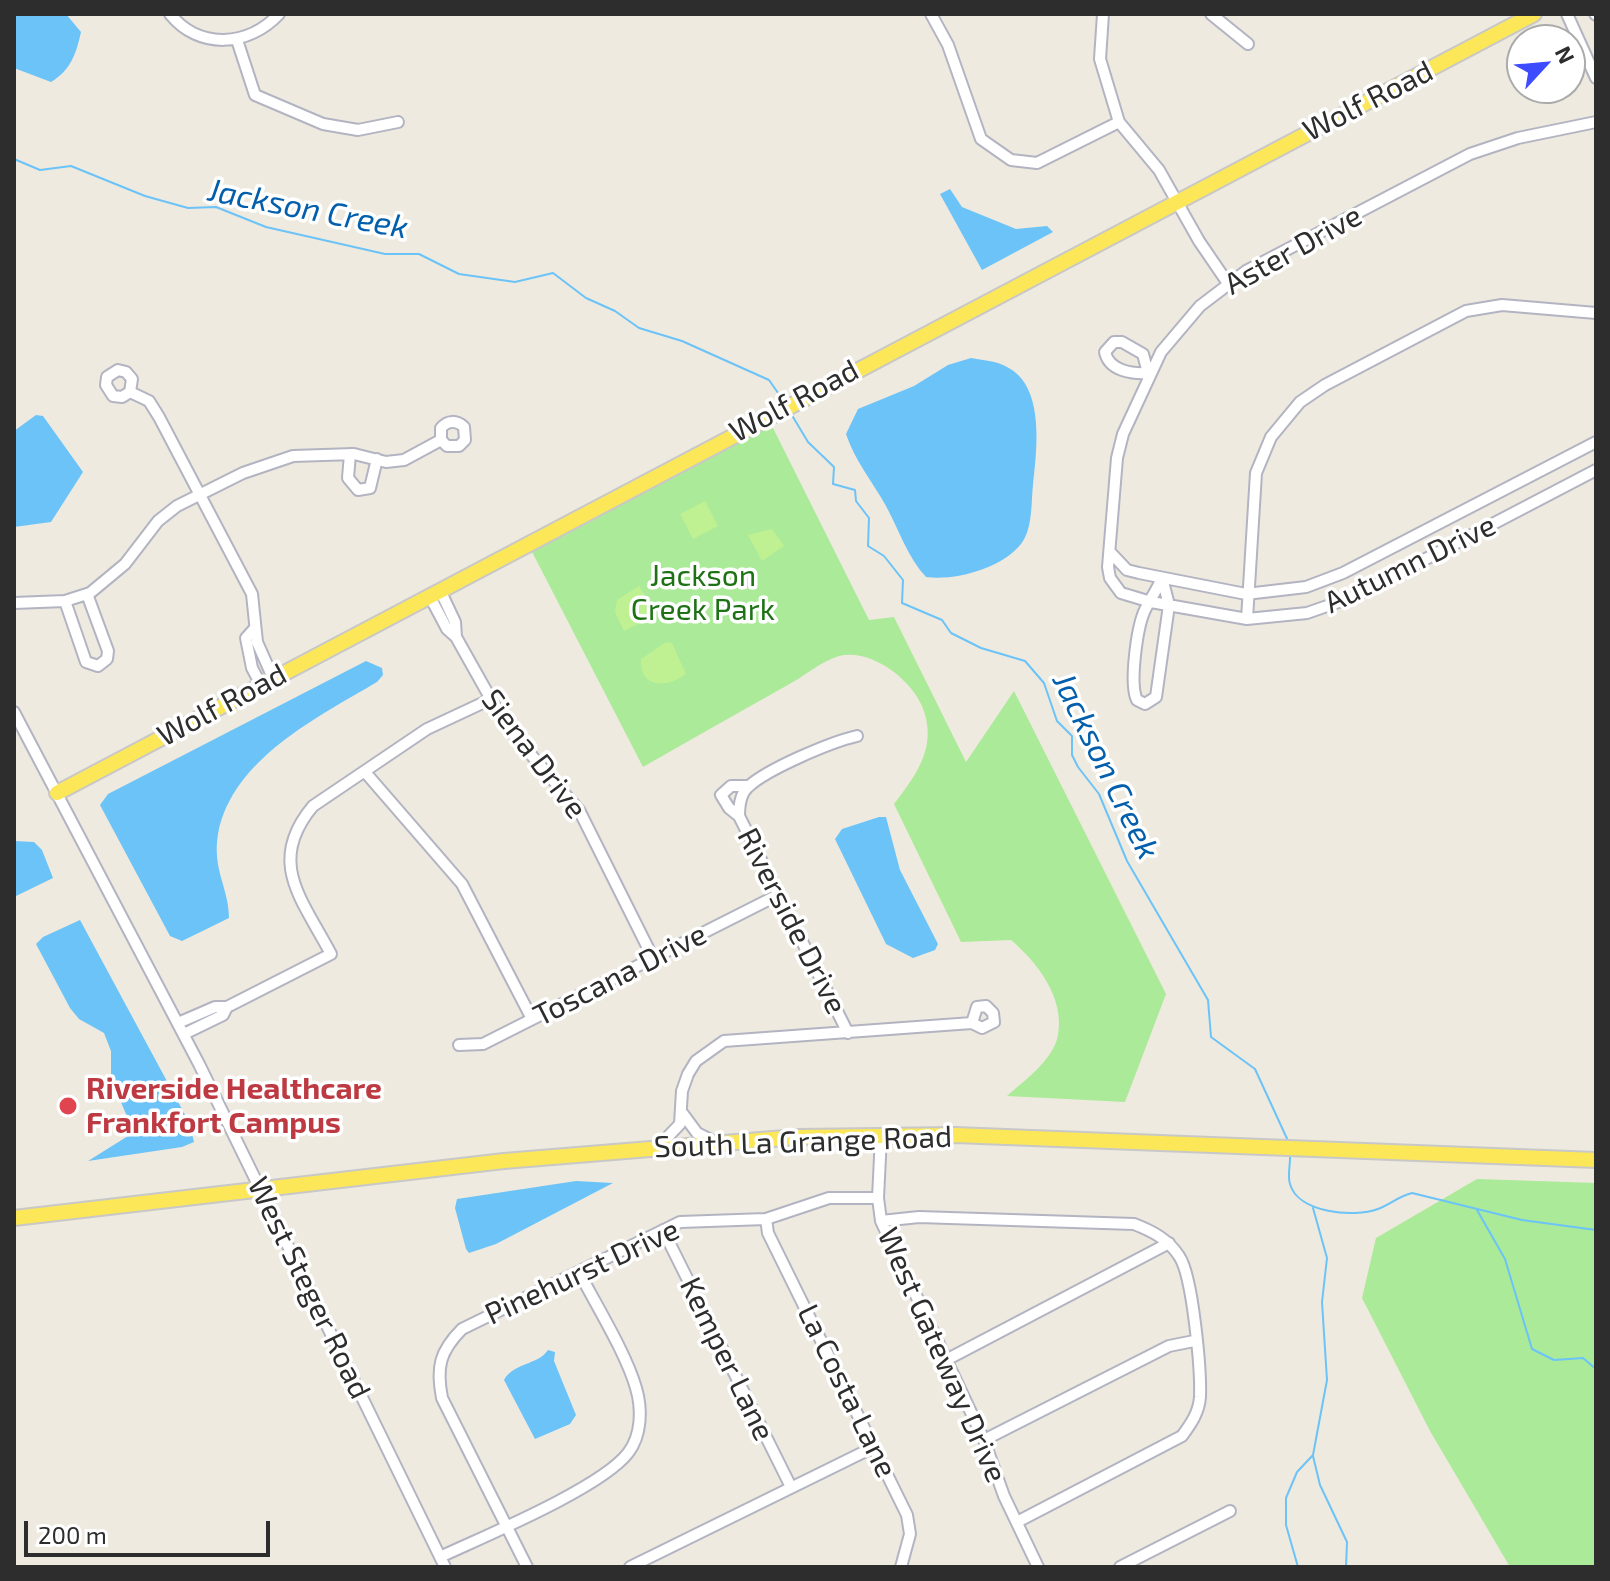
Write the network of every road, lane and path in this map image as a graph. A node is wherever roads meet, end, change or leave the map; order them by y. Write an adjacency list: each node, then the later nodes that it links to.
1 (170, 14): 8 (street)
2 (279, 14): 8 (street)
3 (931, 14): 12 (street)
4 (1103, 14): 12 (street)
5 (1211, 14): 9 (street)
6 (1534, 14): 14 (main road, Wolf Road)
7 (1567, 14): 10 (street)
8 (237, 40): 11 (street)
9 (1248, 44)
10 (1596, 78)
11 (398, 122)
12 (1119, 122): 14 (street)
13 (1596, 122): 15 (street, Aster Drive)
14 (1175, 201): 15 (street); 26 (main road, Wolf Road)
15 (1227, 282): 24 (street, Aster Drive)
16 (1596, 313): 28 (street)
17 (130, 392): 23 (street)
18 (441, 440): 21 (street)
19 (1596, 442): 28 (street, Autumn Drive)
20 (350, 454): 21 (street); 21 (street); 23 (street)
21 (377, 459)
22 (1596, 470): 35 (street, Autumn Drive)
23 (200, 494): 27 (street); 36 (street)
24 (1110, 552): 25 (street, Autumn Drive); 30 (street, Autumn Drive)
25 (1162, 578): 28 (street, Autumn Drive); 30 (street); 33 (street)
26 (434, 592): 36 (main road, Wolf Road); 37 (street, Siena Drive)
27 (87, 594): 29 (street); 29 (street)
28 (1246, 594): 35 (street)
29 (65, 601): 32 (street)
30 (1151, 602): 33 (street, Autumn Drive); 33 (street)
31 (14, 603): 32 (street)
32 (29, 605): 34 (street)
33 (1169, 605): 35 (street, Autumn Drive)
34 (14, 613)
35 (1247, 619)
36 (267, 681): 42 (main road, Wolf Road)
37 (489, 700): 40 (street); 45 (street, Siena Drive)
38 (14, 712): 42 (street, West Steger Road)
39 (857, 736): 41 (street, Riverside Drive)
40 (365, 772): 46 (street); 47 (street)
41 (749, 786): 43 (street, Riverside Drive); 43 (street)
42 (57, 793): 48 (street, West Steger Road)
43 (739, 816): 44 (street, Riverside Drive)
44 (778, 895): 45 (street, Toscana Drive); 50 (street, Riverside Drive)
45 (653, 958): 47 (street, Toscana Drive)
46 (227, 1007): 48 (street); 51 (street)
47 (532, 1019): 52 (street, Toscana Drive)
48 (178, 1023): 51 (street, West Steger Road)
49 (972, 1023): 50 (street)
50 (848, 1033): 53 (street)
51 (184, 1034): 58 (street, West Steger Road)
52 (459, 1045)
53 (683, 1114): 55 (street); 56 (street)
54 (881, 1136): 55 (main road, South La Grange Road); 57 (main road, South La Grange Road); 59 (street, West Gateway Drive)
55 (715, 1142): 56 (main road, South La Grange Road)
56 (659, 1146): 58 (main road, South La Grange Road)
57 (1596, 1160)
58 (262, 1190): 60 (main road, South La Grange Road); 74 (street, West Steger Road)
59 (878, 1198): 61 (street, Pinehurst Drive); 62 (street, West Gateway Drive)
60 (14, 1218)
61 (766, 1219): 63 (street, Pinehurst Drive); 69 (street, La Costa Lane)
62 (881, 1221): 64 (street); 67 (street, West Gateway Drive)
63 (663, 1230): 65 (street, Pinehurst Drive); 70 (street, Kemper Lane)
64 (1169, 1243): 66 (street); 67 (street)
65 (579, 1272): 73 (street); 73 (street, Pinehurst Drive)
66 (1194, 1341): 68 (street); 72 (street)
67 (946, 1360): 68 (street, West Gateway Drive)
68 (984, 1440): 72 (street, West Gateway Drive)
69 (874, 1447): 70 (street); 77 (street, La Costa Lane)
70 (791, 1487): 76 (street)
71 (1230, 1511): 79 (street)
72 (1017, 1522): 78 (street, West Gateway Drive)
73 (505, 1526): 74 (street); 75 (street)
74 (443, 1562)
75 (527, 1567)
76 (630, 1567)
77 (901, 1567)
78 (1038, 1567)
79 (1120, 1567)

